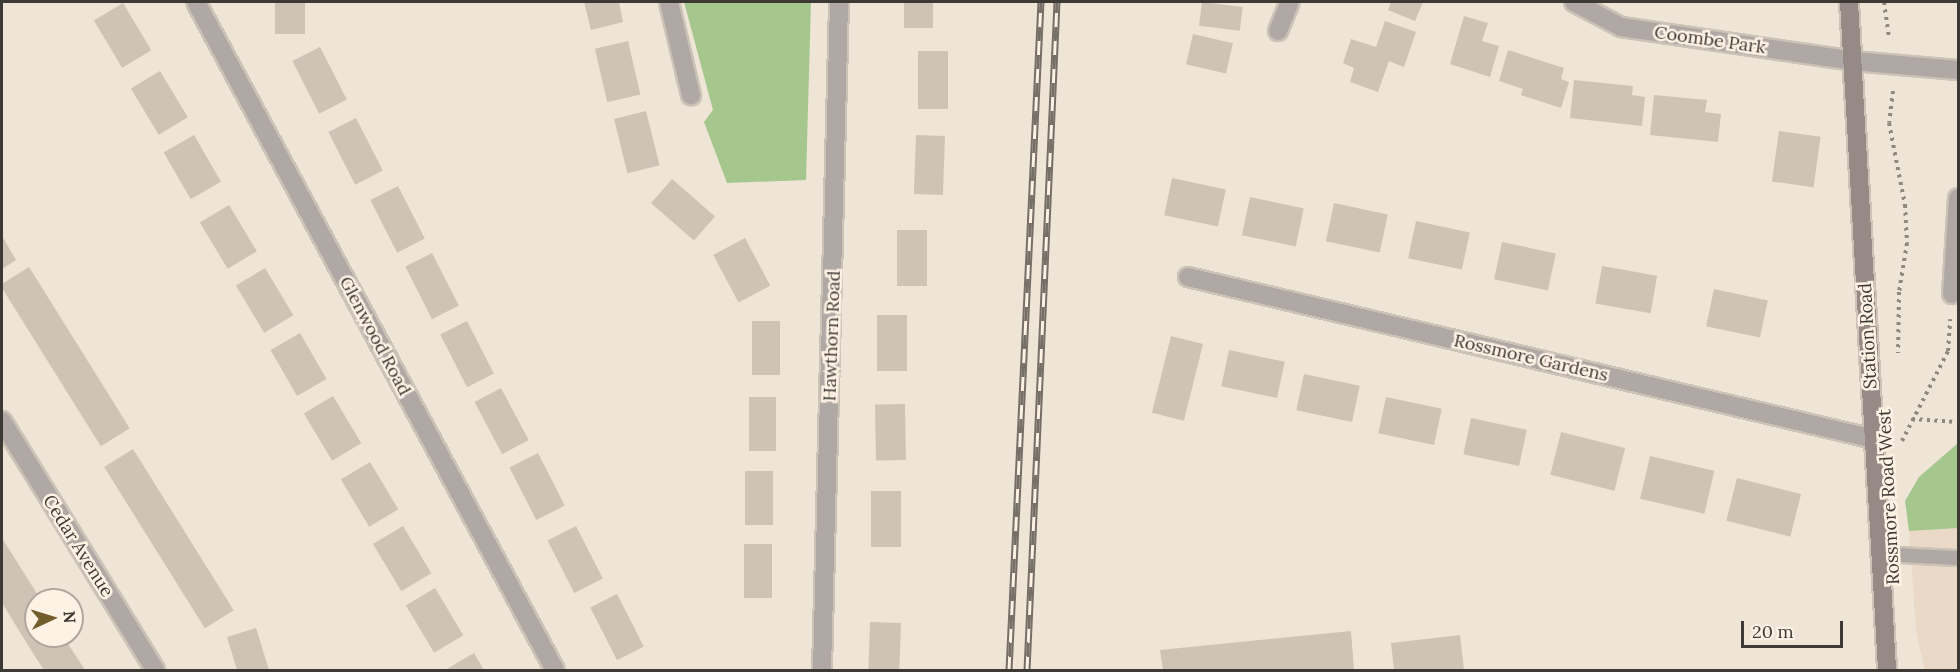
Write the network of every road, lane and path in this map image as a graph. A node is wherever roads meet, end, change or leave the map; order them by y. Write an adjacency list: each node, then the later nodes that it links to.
1 (196, 2): 25 (street, Glenwood Road)
2 (669, 2): 12 (street)
3 (839, 2): 26 (street, Hawthorn Road)
4 (1290, 2): 8 (street)
5 (1574, 2): 9 (street, Coombe Park)
6 (1849, 2): 9 (main road, Station Road)
7 (1884, 2): 10 (path)
8 (1278, 31)
9 (1853, 61): 10 (street, Coombe Park); 21 (main road, Station Road)
10 (1893, 64): 11 (street, Coombe Park); 16 (path)
11 (1959, 70)
12 (691, 95)
13 (1959, 198): 15 (street)
14 (1188, 277): 21 (street, Rossmore Gardens)
15 (1952, 294): 17 (path)
16 (1898, 360)
17 (1912, 419): 19 (path); 20 (path, Rossmore Road West)
18 (2, 421): 24 (street, Cedar Avenue)
19 (1959, 422)
20 (1899, 426)
21 (1874, 439): 22 (main road, Station Road)
22 (1881, 554): 23 (lane); 27 (main road, Station Road)
23 (1959, 558)
24 (156, 670)
25 (555, 670)
26 (822, 670)
27 (1887, 670)

